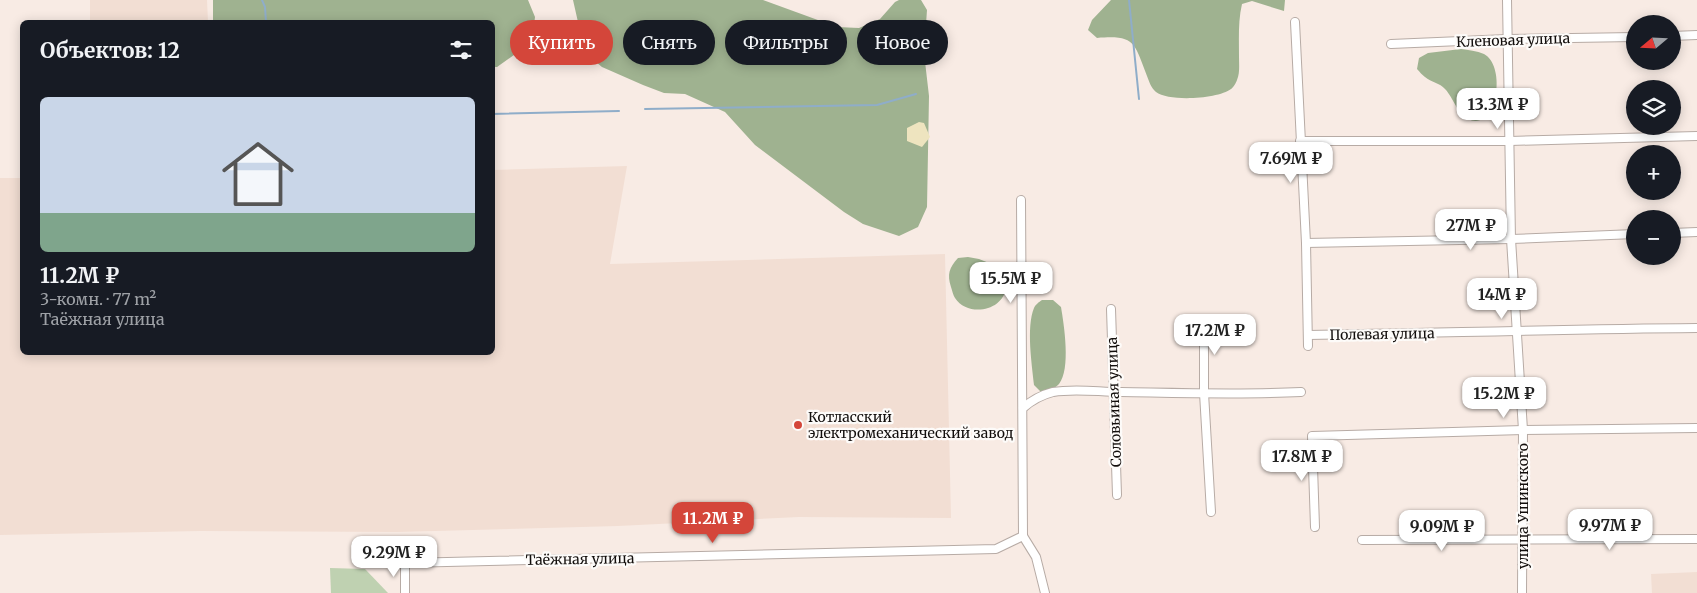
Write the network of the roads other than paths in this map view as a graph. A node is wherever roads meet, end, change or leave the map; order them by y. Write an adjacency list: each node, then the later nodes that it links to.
1 (1507, 0): 6 (street, улица Ушинского)
2 (1295, 22): 9 (street)
3 (1697, 35): 4 (street)
4 (1681, 36)
5 (1626, 37): 6 (street, Кленовая улица)
6 (1507, 39): 7 (street, Кленовая улица); 10 (street, улица Ушинского)
7 (1391, 44)
8 (1697, 136): 10 (street)
9 (1300, 141): 10 (street); 16 (street)
10 (1510, 141): 15 (street, улица Ушинского)
11 (1021, 200): 26 (street)
12 (1697, 232): 13 (street)
13 (1681, 233)
14 (1626, 234): 15 (street)
15 (1511, 239): 16 (street); 20 (street, улица Ушинского)
16 (1306, 243): 21 (street)
17 (1111, 309): 23 (street, Соловьиная улица)
18 (1204, 319): 25 (street)
19 (1697, 328): 20 (street, Полевая улица)
20 (1518, 331): 21 (street, Полевая улица); 28 (street, улица Ушинского)
21 (1308, 335): 22 (street)
22 (1308, 346)
23 (1113, 392): 25 (street); 26 (street); 29 (street, Соловьиная улица)
24 (1301, 392): 25 (street)
25 (1204, 393): 30 (street)
26 (1023, 408): 32 (street)
27 (1697, 428): 28 (street)
28 (1523, 430): 31 (street); 35 (street, улица Ушинского)
29 (1117, 496)
30 (1211, 512)
31 (1315, 527)
32 (1022, 536): 36 (street, Таёжная улица); 37 (street)
33 (1697, 539): 35 (street)
34 (1362, 540): 35 (street)
35 (1523, 541): 38 (street, улица Ушинского)
36 (405, 593)
37 (1045, 593)
38 (1522, 593)

